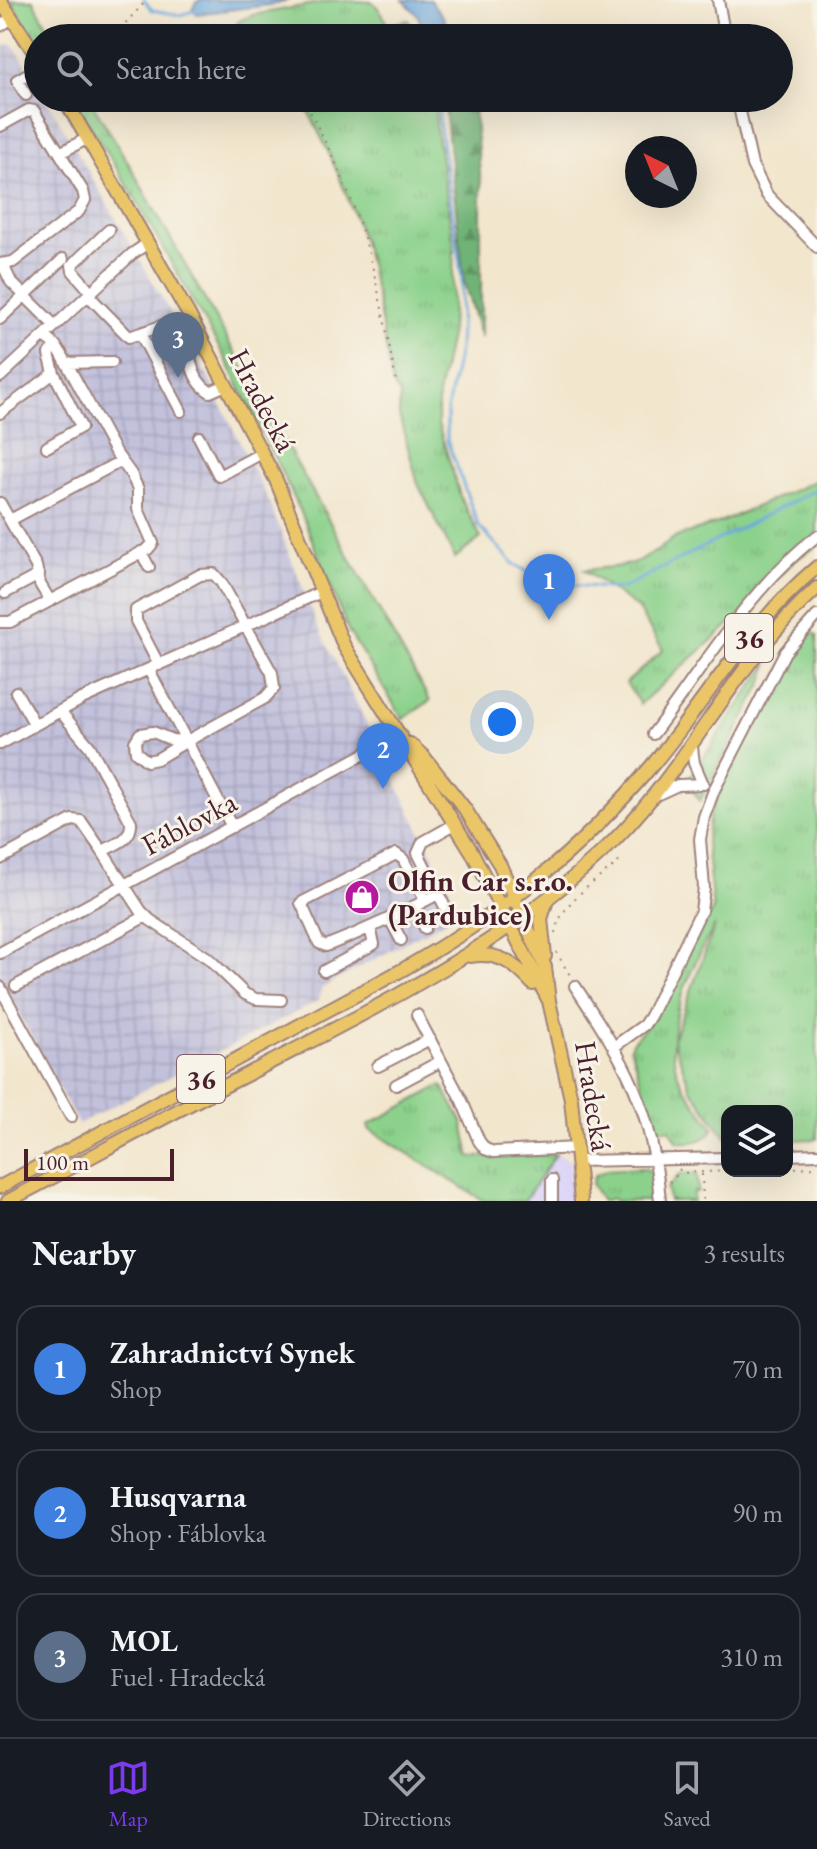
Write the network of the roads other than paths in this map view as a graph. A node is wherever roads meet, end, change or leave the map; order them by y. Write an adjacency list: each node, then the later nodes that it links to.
1 (0, 0): 3 (main road)
2 (718, 0): 4 (street)
3 (12, 18): 5 (street); 6 (main road)
4 (722, 24)
5 (0, 26)
6 (24, 36)
7 (24, 76): 8 (street)
8 (24, 92)
9 (25, 112): 13 (street)
10 (35, 112): 15 (street)
11 (72, 112): 14 (main road, Hradecká)
12 (740, 112): 18 (street)
13 (0, 126)
14 (88, 138): 15 (street); 17 (main road, Hradecká)
15 (60, 153): 20 (street)
16 (109, 230): 21 (street)
17 (148, 243): 21 (street); 23 (main road, Hradecká)
18 (817, 247)
19 (63, 259): 22 (street)
20 (2, 264): 22 (street)
21 (90, 293): 26 (street); 28 (street)
22 (25, 296): 24 (street); 26 (street)
23 (189, 315): 34 (main road, Hradecká); 34 (street)
24 (0, 319)
25 (167, 324): 28 (street)
26 (55, 326): 27 (street)
27 (45, 335): 29 (street); 33 (street)
28 (141, 335): 35 (street)
29 (56, 346): 31 (street); 32 (street)
30 (112, 362): 31 (street)
31 (66, 363): 40 (street)
32 (54, 373): 36 (street); 38 (street)
33 (0, 377)
34 (226, 385): 39 (main road, Hradecká)
35 (181, 411)
36 (0, 413)
37 (199, 437): 39 (street)
38 (47, 447)
39 (262, 453): 49 (main road, Hradecká)
40 (121, 461): 42 (street); 44 (street)
41 (0, 503): 42 (street)
42 (12, 519): 47 (street)
43 (817, 536): 59 (street)
44 (141, 552): 45 (street); 51 (street)
45 (149, 567)
46 (817, 567): 71 (main road, 36)
47 (39, 575): 50 (street); 51 (street)
48 (817, 588): 63 (main road, 36)
49 (321, 592): 54 (street); 60 (main road, Hradecká)
50 (5, 593)
51 (50, 601): 53 (street)
52 (817, 616): 95 (street)
53 (0, 622)
54 (247, 627): 55 (street); 55 (street); 61 (street)
55 (154, 667): 57 (street); 61 (street)
56 (16, 692): 58 (street)
57 (60, 711): 58 (street); 67 (street)
58 (35, 725): 62 (street)
59 (653, 734)
60 (399, 735): 65 (main road, Hradecká); 66 (street, Fáblovka); 71 (main road, Hradecká)
61 (187, 741): 61 (street); 66 (street)
62 (0, 744)
63 (692, 747): 64 (main road, 36); 64 (street)
64 (653, 796): 72 (main road, 36)
65 (455, 824): 70 (street); 75 (main road, Hradecká)
66 (232, 827): 69 (street, Fáblovka)
67 (102, 851): 68 (street); 69 (street)
68 (0, 859)
69 (124, 885): 77 (street); 84 (street, Fáblovka)
70 (438, 894): 73 (street); 76 (street)
71 (516, 897): 75 (main road, 36); 78 (main road, Hradecká)
72 (548, 898): 78 (main road, 36); 86 (main road)
73 (425, 900): 74 (street); 81 (street)
74 (414, 906): 79 (street); 82 (street)
75 (502, 908): 80 (main road, Hradecká); 106 (main road, 36)
76 (449, 915)
77 (146, 916): 88 (street); 91 (street)
78 (524, 916): 80 (main road, 36); 86 (main road, Hradecká)
79 (390, 919): 81 (street); 83 (street)
80 (511, 926): 85 (main road, 36); 92 (main road, Hradecká)
81 (370, 928): 87 (street)
82 (425, 928)
83 (401, 940)
84 (0, 953)
85 (462, 959): 92 (main road); 107 (main road, 36)
86 (545, 967): 92 (main road, Hradecká)
87 (324, 971)
88 (16, 986)
89 (575, 986): 95 (street)
90 (0, 987): 99 (street)
91 (281, 1000)
92 (549, 1001): 101 (main road, Hradecká)
93 (417, 1015): 94 (street)
94 (430, 1039): 96 (street); 97 (street)
95 (615, 1046): 104 (street)
96 (441, 1061): 98 (street); 101 (street)
97 (378, 1066)
98 (396, 1085)
99 (71, 1117)
100 (817, 1154): 102 (street)
101 (577, 1155): 104 (street); 110 (main road, Hradecká)
102 (793, 1155)
103 (721, 1158): 104 (street)
104 (657, 1161): 111 (street)
105 (552, 1180): 109 (street)
106 (0, 1187)
107 (25, 1196): 108 (main road, 36)
108 (8, 1201)
109 (552, 1201)
110 (581, 1201)
111 (660, 1201)

